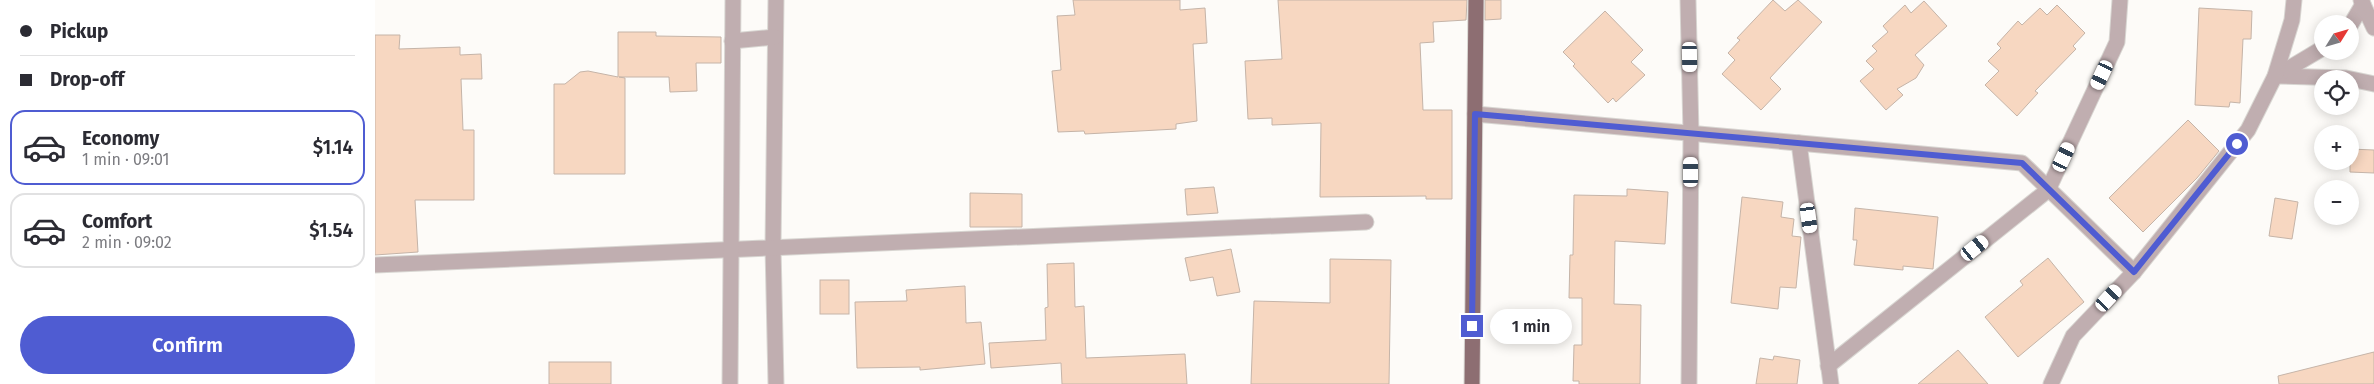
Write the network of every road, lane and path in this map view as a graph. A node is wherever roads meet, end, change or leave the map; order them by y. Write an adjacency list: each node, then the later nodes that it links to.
1 (733, 0): 11 (street)
2 (776, 0): 10 (street)
3 (1476, 0): 15 (main road)
4 (1689, 0): 16 (street)
5 (2119, 0): 18 (street)
6 (2295, 0): 13 (street)
7 (2362, 2): 8 (street); 9 (street)
8 (2356, 15)
9 (2374, 28)
10 (775, 37): 11 (street); 20 (street)
11 (732, 41): 21 (street)
12 (2314, 53): 13 (street)
13 (2275, 76): 14 (street); 23 (street)
14 (2374, 84)
15 (1475, 114): 16 (street); 27 (main road)
16 (1691, 134): 17 (street); 28 (street)
17 (1799, 144): 18 (street); 24 (street)
18 (2049, 190): 23 (street); 24 (street)
19 (1366, 222): 20 (street)
20 (773, 247): 21 (street); 26 (street)
21 (730, 249): 22 (street); 25 (street)
22 (375, 265)
23 (2134, 272): 30 (street)
24 (1828, 366): 29 (street)
25 (730, 384)
26 (776, 384)
27 (1472, 384)
28 (1689, 384)
29 (1831, 384)
30 (2051, 384)

